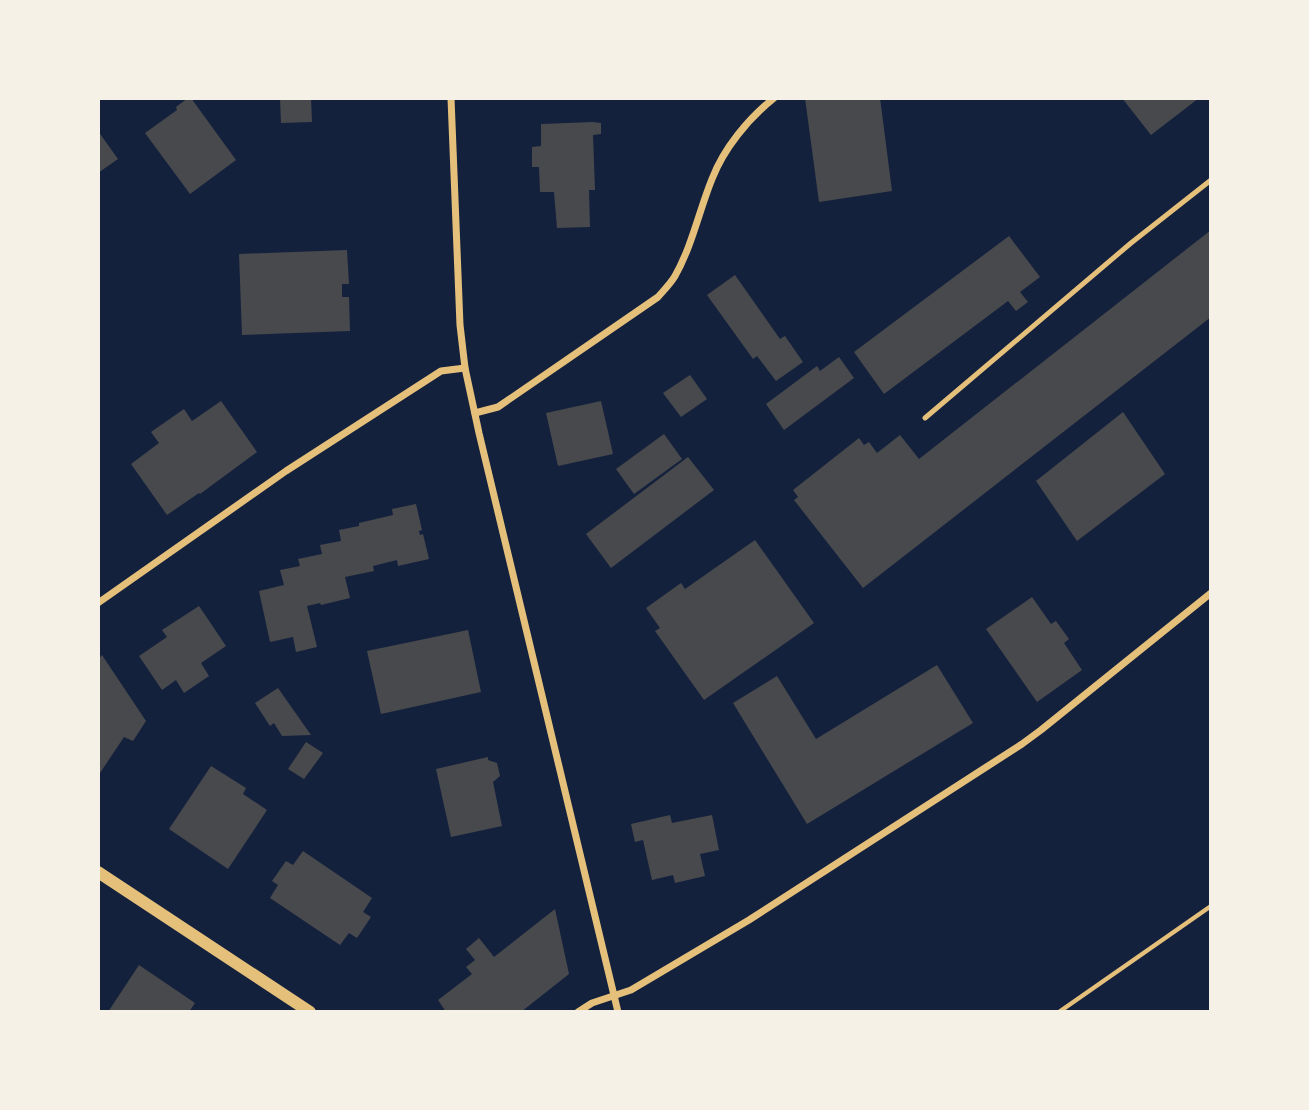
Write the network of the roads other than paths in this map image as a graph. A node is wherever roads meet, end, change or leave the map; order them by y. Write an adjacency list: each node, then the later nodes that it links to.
1 (451, 98): 4 (street)
2 (774, 98): 5 (street)
3 (1211, 180): 6 (lane)
4 (466, 368): 5 (street); 8 (street)
5 (475, 412): 10 (street)
6 (925, 418)
7 (1211, 593): 10 (street)
8 (98, 603)
9 (98, 872): 11 (street)
10 (613, 996): 12 (street); 13 (street)
11 (310, 1012)
12 (578, 1012)
13 (618, 1012)

